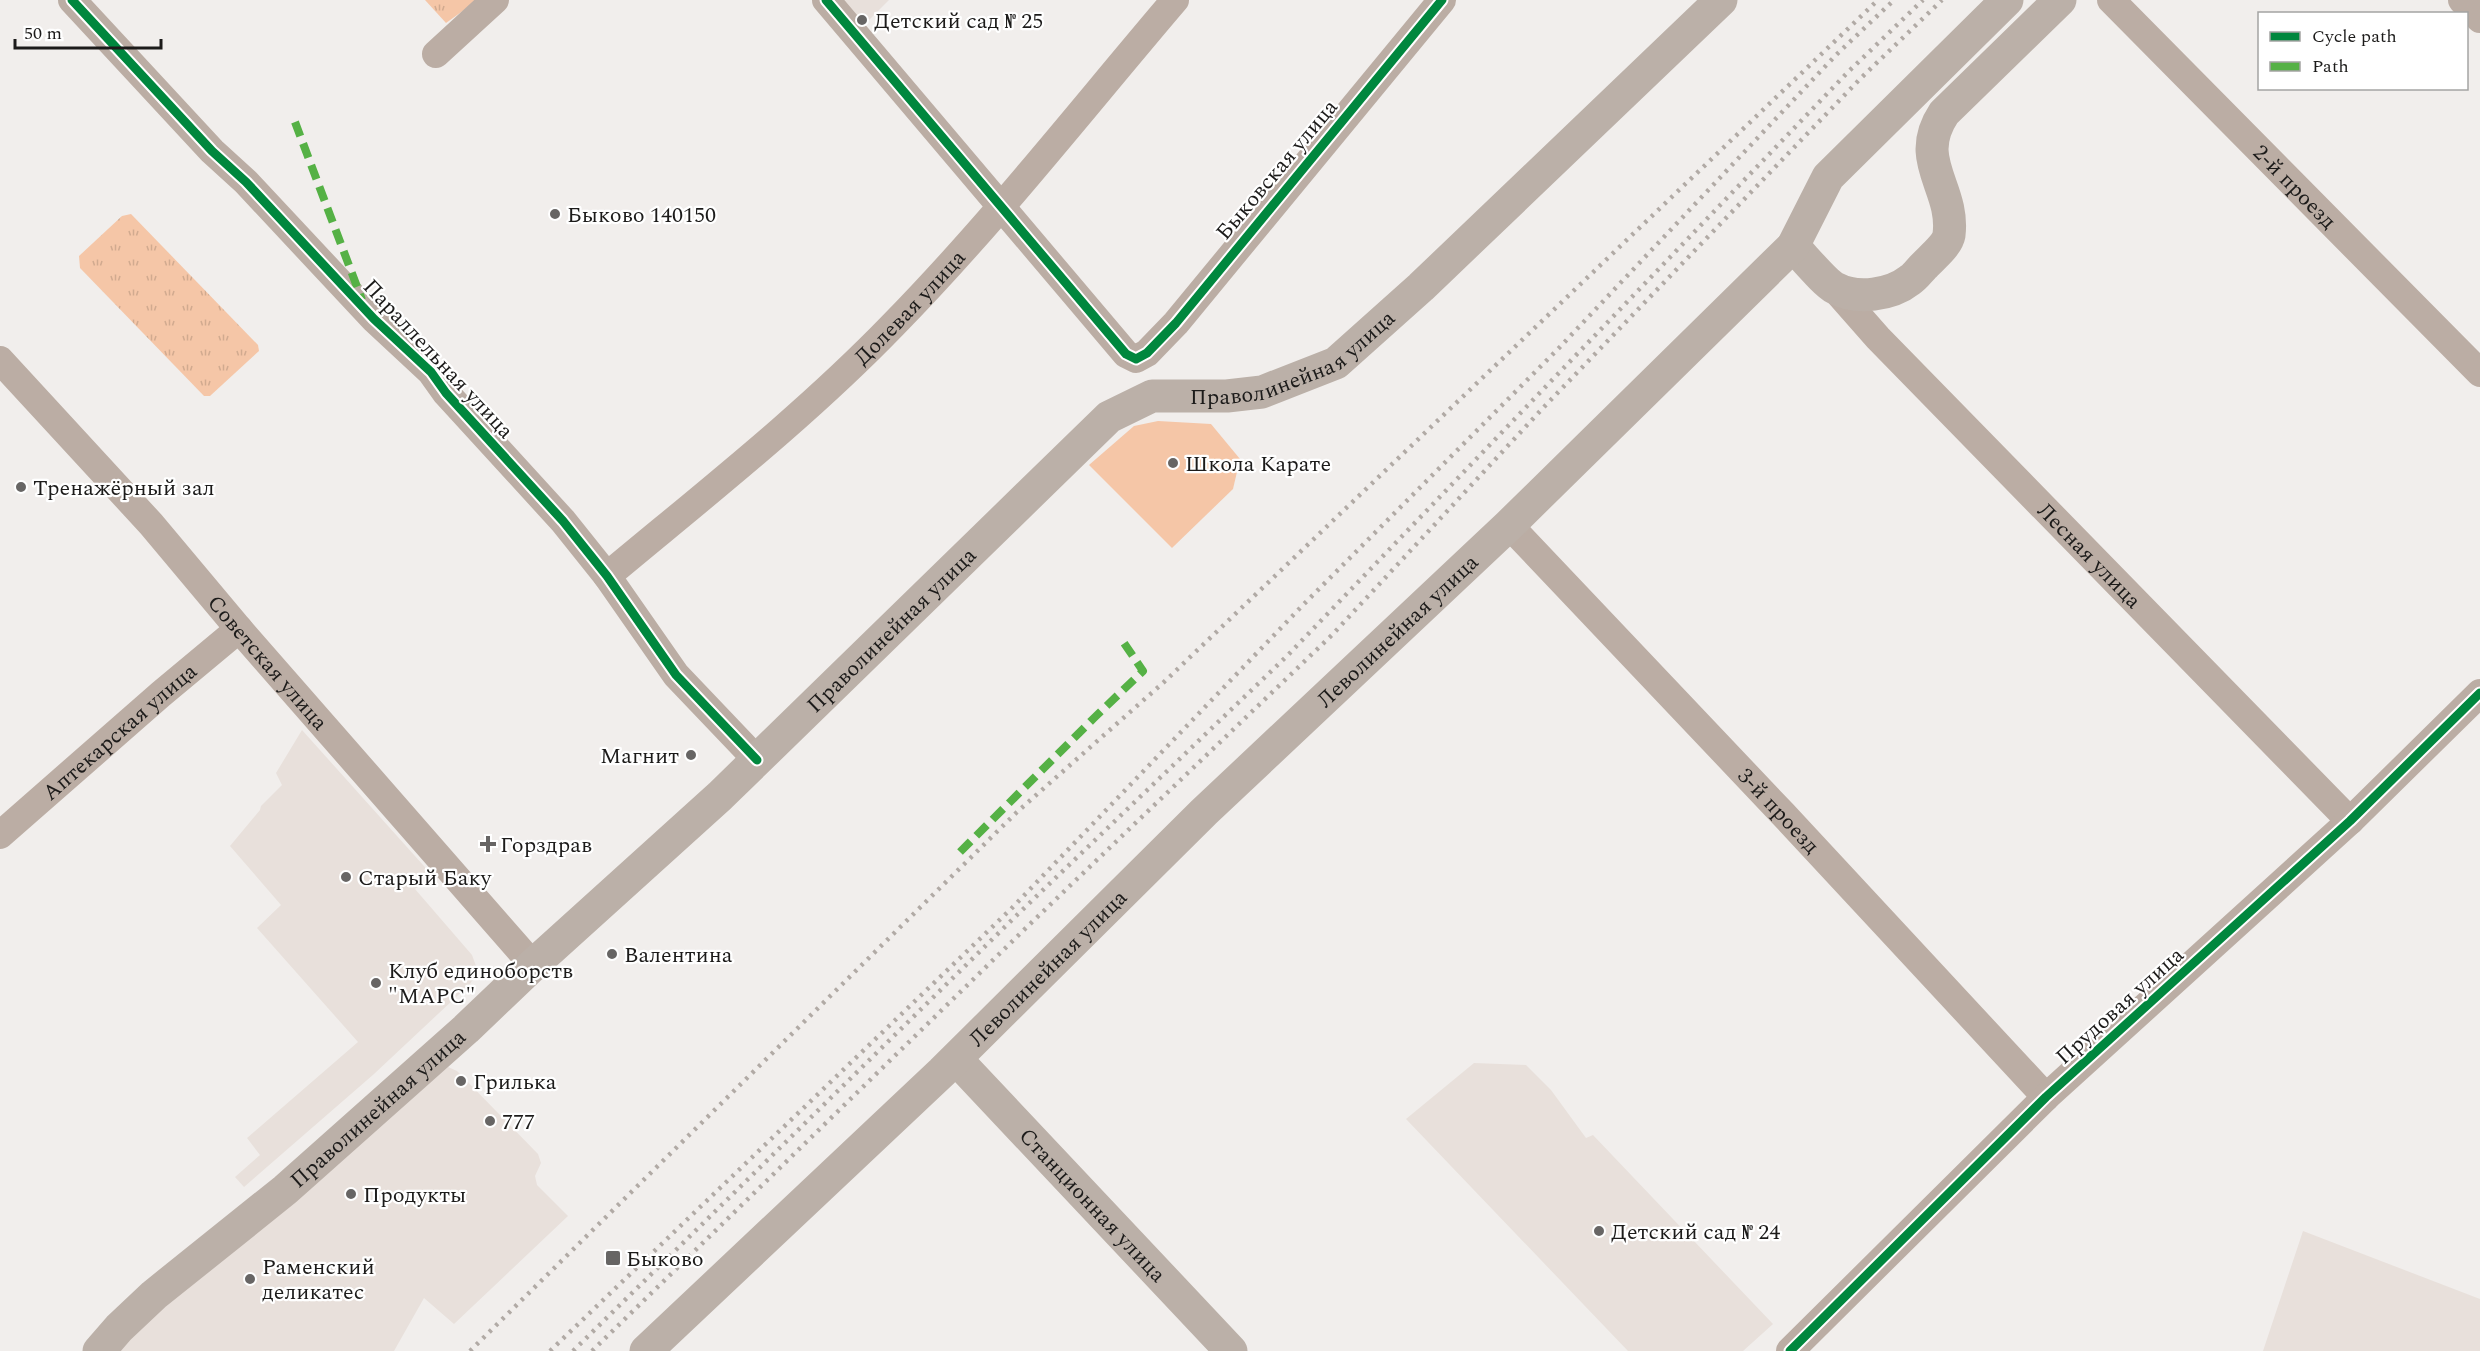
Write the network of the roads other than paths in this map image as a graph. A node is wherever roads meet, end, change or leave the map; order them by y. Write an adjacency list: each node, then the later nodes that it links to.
1 (72, 0): 19 (street, Параллельная улица)
2 (495, 0): 12 (street)
3 (826, 0): 13 (street)
4 (1175, 0): 13 (street, Долевая улица)
5 (1442, 0): 13 (street, Быковская улица)
6 (1721, 0): 22 (main road, Праволинейная улица)
7 (2007, 0): 14 (main road, Леволинейная улица)
8 (2060, 0): 15 (main road)
9 (2111, 0): 17 (street, 2-й проезд)
10 (2462, 0): 11 (street)
11 (2480, 19)
12 (436, 54)
13 (1002, 206): 19 (street, Долевая улица)
14 (1793, 246): 15 (main road); 18 (main road, Леволинейная улица)
15 (1834, 288): 23 (street, Лесная улица)
16 (0, 360): 20 (street, Советская улица)
17 (2480, 373)
18 (1509, 525): 26 (main road, Леволинейная улица); 27 (street, 3-й проезд)
19 (607, 576): 22 (street, Параллельная улица)
20 (239, 629): 24 (street, Аптекарская улица); 25 (street, Советская улица)
21 (2480, 693): 23 (street, Прудовая улица)
22 (757, 760): 25 (main road, Праволинейная улица)
23 (2350, 821): 27 (street, Прудовая улица)
24 (0, 835)
25 (533, 965): 28 (main road, Праволинейная улица)
26 (956, 1059): 29 (main road, Леволинейная улица); 30 (main road, Станционная улица)
27 (2046, 1097): 31 (street, Прудовая улица)
28 (99, 1351)
29 (646, 1351)
30 (1231, 1351)
31 (1790, 1351)

